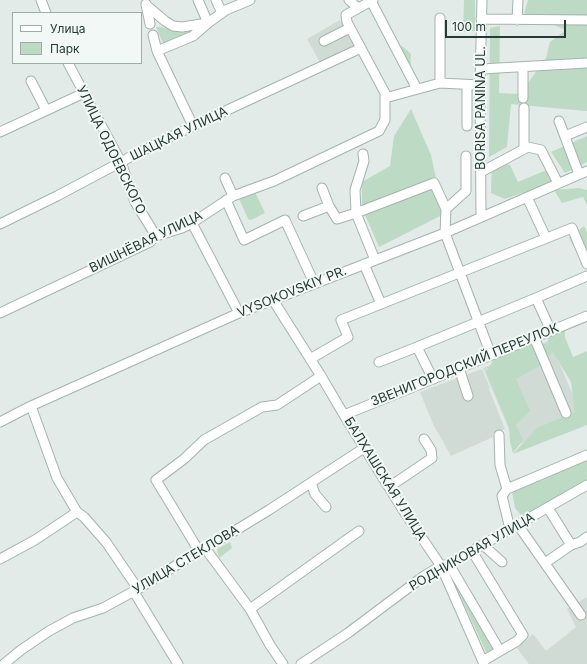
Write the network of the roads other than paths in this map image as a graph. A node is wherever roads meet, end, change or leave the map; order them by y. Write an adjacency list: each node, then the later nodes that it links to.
1 (41, 0): 11 (street)
2 (198, 0): 17 (street)
3 (216, 0): 12 (street)
4 (250, 0): 12 (street)
5 (349, 0): 10 (street)
6 (482, 0): 14 (street, BORISA PANINA UL.)
7 (518, 0): 15 (street)
8 (372, 1): 10 (street); 32 (street)
9 (145, 3): 17 (street); 18 (street)
10 (358, 8): 19 (street)
11 (46, 12)
12 (222, 13): 17 (street)
13 (440, 18): 29 (street)
14 (481, 19): 15 (street); 27 (street, BORISA PANINA UL.)
15 (517, 20): 16 (street)
16 (587, 20)
17 (208, 23): 23 (street)
18 (150, 24)
19 (350, 28): 21 (street); 22 (street)
20 (153, 35): 23 (street)
21 (324, 42)
22 (361, 48): 34 (street); 37 (street, ШАЦКАЯ УЛИЦА)
23 (157, 51): 37 (street)
24 (587, 63): 26 (street)
25 (69, 64): 33 (street, УЛИЦА ОДОЕВСКОГО)
26 (523, 67): 27 (street); 42 (street)
27 (481, 69): 31 (street, BORISA PANINA UL.)
28 (31, 80): 35 (street)
29 (440, 83): 30 (street); 32 (street)
30 (467, 85): 31 (street); 38 (street)
31 (480, 85): 46 (street, BORISA PANINA UL.)
32 (417, 89): 34 (street)
33 (84, 93): 35 (street); 45 (street, УЛИЦА ОДОЕВСКОГО)
34 (385, 98): 52 (street, ВИШНЁВАЯ УЛИЦА)
35 (46, 110): 40 (street)
36 (559, 121): 41 (street)
37 (193, 126): 45 (street, ШАЦКАЯ УЛИЦА)
38 (467, 126)
39 (587, 127): 41 (street)
40 (0, 132)
41 (565, 136): 47 (street)
42 (524, 149): 46 (street); 49 (street)
43 (363, 154): 55 (street)
44 (466, 156): 54 (street)
45 (120, 162): 59 (street, ШАЦКАЯ УЛИЦА); 61 (street, УЛИЦА ОДОЕВСКОГО)
46 (481, 172): 57 (street, BORISA PANINA UL.)
47 (583, 172): 49 (street, VYSOKOVSKIY PR.)
48 (224, 178): 52 (street)
49 (558, 183): 51 (street, VYSOKOVSKIY PR.)
50 (322, 188): 53 (street)
51 (528, 197): 57 (street, VYSOKOVSKIY PR.); 62 (street)
52 (229, 198): 58 (street, ВИШНЁВАЯ УЛИЦА); 69 (street)
53 (329, 206): 55 (street); 56 (street)
54 (446, 208): 55 (street); 60 (street)
55 (356, 213): 64 (street)
56 (303, 216)
57 (481, 217): 60 (street, VYSOKOVSKIY PR.)
58 (192, 223): 61 (street, ВИШНЁВАЯ УЛИЦА); 74 (street)
59 (0, 224)
60 (445, 233): 64 (street, VYSOKOVSKIY PR.); 67 (street)
61 (156, 236): 73 (street, ВИШНЁВАЯ УЛИЦА)
62 (546, 238): 63 (street); 67 (street)
63 (585, 252): 66 (street)
64 (375, 260): 65 (street, VYSOKOVSKIY PR.)
65 (364, 264): 69 (street, VYSOKOVSKIY PR.); 72 (street)
66 (587, 264)
67 (461, 273): 72 (street); 76 (street)
68 (587, 276): 70 (street)
69 (314, 284): 71 (street, VYSOKOVSKIY PR.)
70 (536, 298): 76 (street); 77 (street)
71 (273, 300): 74 (street, VYSOKOVSKIY PR.); 81 (street, БАЛХАШСКАЯ УЛИЦА)
72 (381, 304): 81 (street)
73 (0, 313)
74 (239, 313): 87 (street, VYSOKOVSKIY PR.)
75 (587, 316): 77 (street, ЗВЕНИГОРОДСКИЙ ПЕРЕУЛОК)
76 (478, 322): 79 (street); 80 (street)
77 (551, 331): 78 (street, ЗВЕНИГОРОДСКИЙ ПЕРЕУЛОК)
78 (534, 337): 80 (street, ЗВЕНИГОРОДСКИЙ ПЕРЕУЛОК); 88 (street)
79 (417, 347): 82 (street); 85 (street)
80 (491, 355): 83 (street, ЗВЕНИГОРОДСКИЙ ПЕРЕУЛОК)
81 (310, 359): 84 (street, БАЛХАШСКАЯ УЛИЦА)
82 (379, 362)
83 (459, 368): 85 (street, ЗВЕНИГОРОДСКИЙ ПЕРЕУЛОК); 86 (street)
84 (321, 376): 89 (street, БАЛХАШСКАЯ УЛИЦА); 107 (street)
85 (433, 379): 89 (street, ЗВЕНИГОРОДСКИЙ ПЕРЕУЛОК)
86 (468, 396)
87 (31, 406): 90 (street, VYSOKOVSKIY PR.); 101 (street)
88 (566, 413)
89 (344, 415): 93 (street, БАЛХАШСКАЯ УЛИЦА)
90 (0, 422)
91 (499, 435): 98 (street)
92 (424, 439): 97 (street)
93 (364, 448): 95 (street, УЛИЦА СТЕКЛОВА); 97 (street, БАЛХАШСКАЯ УЛИЦА)
94 (587, 455): 98 (street)
95 (311, 483): 99 (street); 107 (street, УЛИЦА СТЕКЛОВА)
96 (587, 485): 100 (street, РОДНИКОВАЯ УЛИЦА)
97 (389, 488): 112 (street, БАЛХАШСКАЯ УЛИЦА)
98 (507, 489): 102 (street)
99 (326, 507)
100 (548, 508): 102 (street, РОДНИКОВАЯ УЛИЦА); 106 (street)
101 (77, 512): 109 (street); 113 (street)
102 (514, 527): 105 (street, РОДНИКОВАЯ УЛИЦА); 111 (street)
103 (359, 531): 114 (street)
104 (587, 537): 106 (street)
105 (483, 545): 108 (street, РОДНИКОВАЯ УЛИЦА); 110 (street)
106 (571, 545): 111 (street)
107 (202, 550): 113 (street, УЛИЦА СТЕКЛОВА); 114 (street)
108 (472, 551): 112 (street, РОДНИКОВАЯ УЛИЦА); 116 (street)
109 (0, 559)
110 (502, 562)
111 (545, 563): 115 (street)
112 (445, 565): 116 (street); 117 (street, БАЛХАШСКАЯ УЛИЦА); 121 (street, РОДНИКОВАЯ УЛИЦА)
113 (136, 590): 118 (street, УЛИЦА СТЕКЛОВА); 119 (street)
114 (250, 609): 120 (street)
115 (580, 615)
116 (500, 651): 117 (street)
117 (483, 662)
118 (4, 664)
119 (178, 664)
120 (283, 664)
121 (301, 664)

